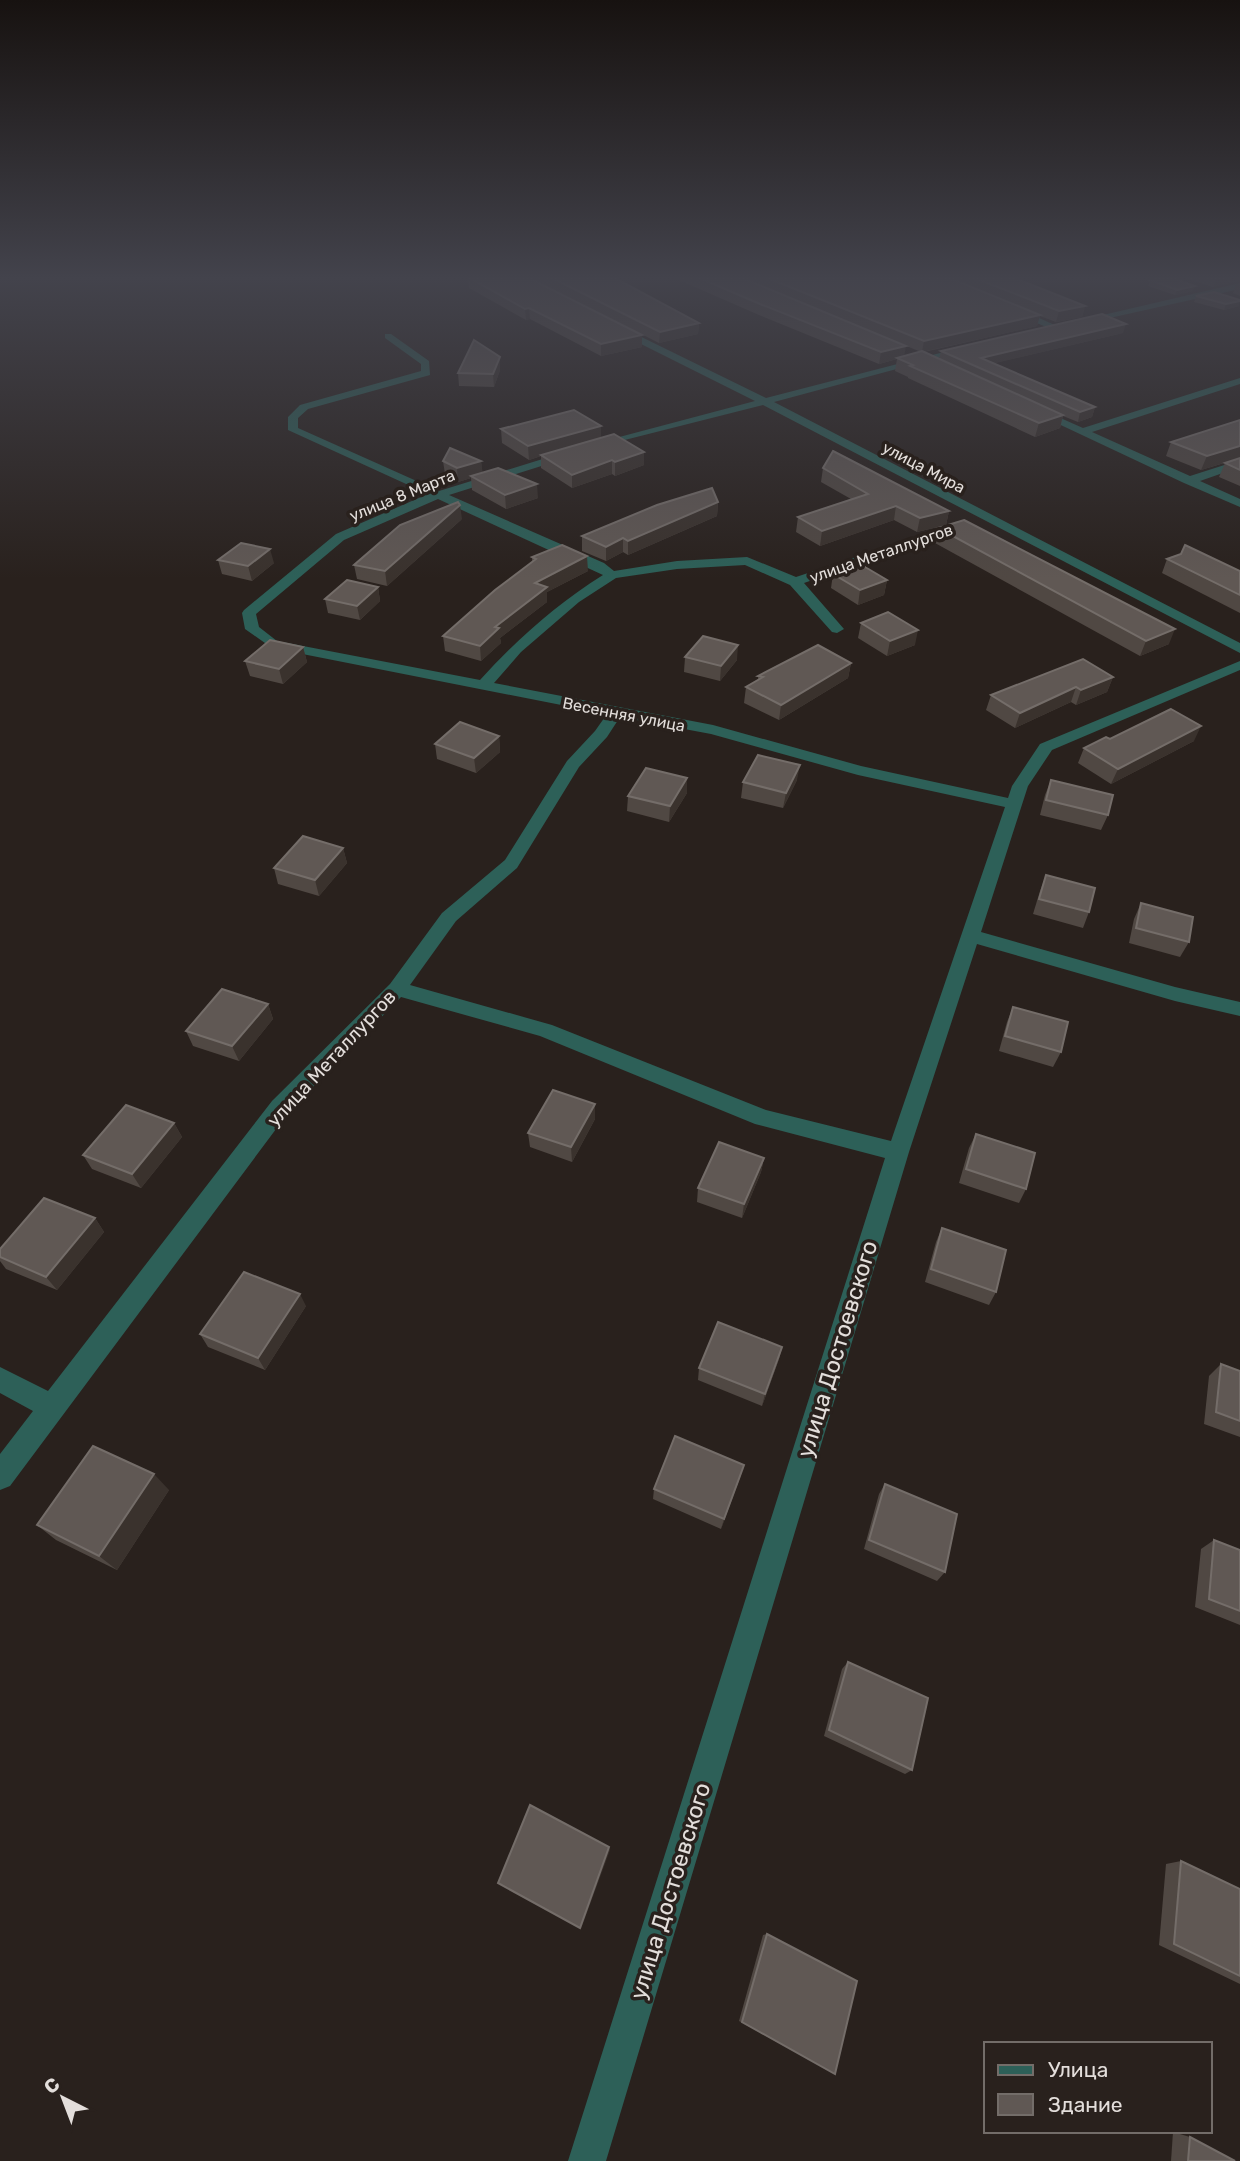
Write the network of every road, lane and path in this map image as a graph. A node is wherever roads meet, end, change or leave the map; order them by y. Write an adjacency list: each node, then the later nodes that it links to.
1 (409, 378): 12 (street)
2 (717, 378): 5 (street, улица Мира)
3 (846, 378): 5 (street)
4 (1240, 381): 7 (street)
5 (762, 400): 8 (street); 14 (street, улица Мира)
6 (1020, 404): 7 (street)
7 (1082, 432): 11 (street)
8 (588, 449)
9 (574, 453): 12 (street, улица 8 Марта)
10 (1240, 463): 11 (street)
11 (1188, 481): 13 (street)
12 (437, 495): 15 (street); 17 (street, улица 8 Марта)
13 (1240, 503)
14 (988, 518): 16 (street, улица Металлургов); 19 (street, улица Мира)
15 (612, 575): 16 (street, улица Металлургов); 21 (street, улица Металлургов)
16 (795, 582): 18 (street)
17 (250, 612): 21 (street, Весенняя улица)
18 (837, 629)
19 (1240, 649)
20 (1240, 665): 23 (street, улица Достоевского)
21 (485, 684): 22 (street, Весенняя улица)
22 (615, 713): 23 (street, Весенняя улица); 25 (street, улица Металлургов)
23 (1014, 804): 24 (street, улица Достоевского)
24 (968, 935): 26 (street); 27 (street, улица Достоевского)
25 (397, 989): 27 (street); 29 (street, улица Металлургов)
26 (1240, 1009)
27 (898, 1152): 31 (street, улица Достоевского)
28 (0, 1379): 29 (street)
29 (52, 1408): 30 (street, улица Металлургов)
30 (0, 1476)
31 (586, 2161)

